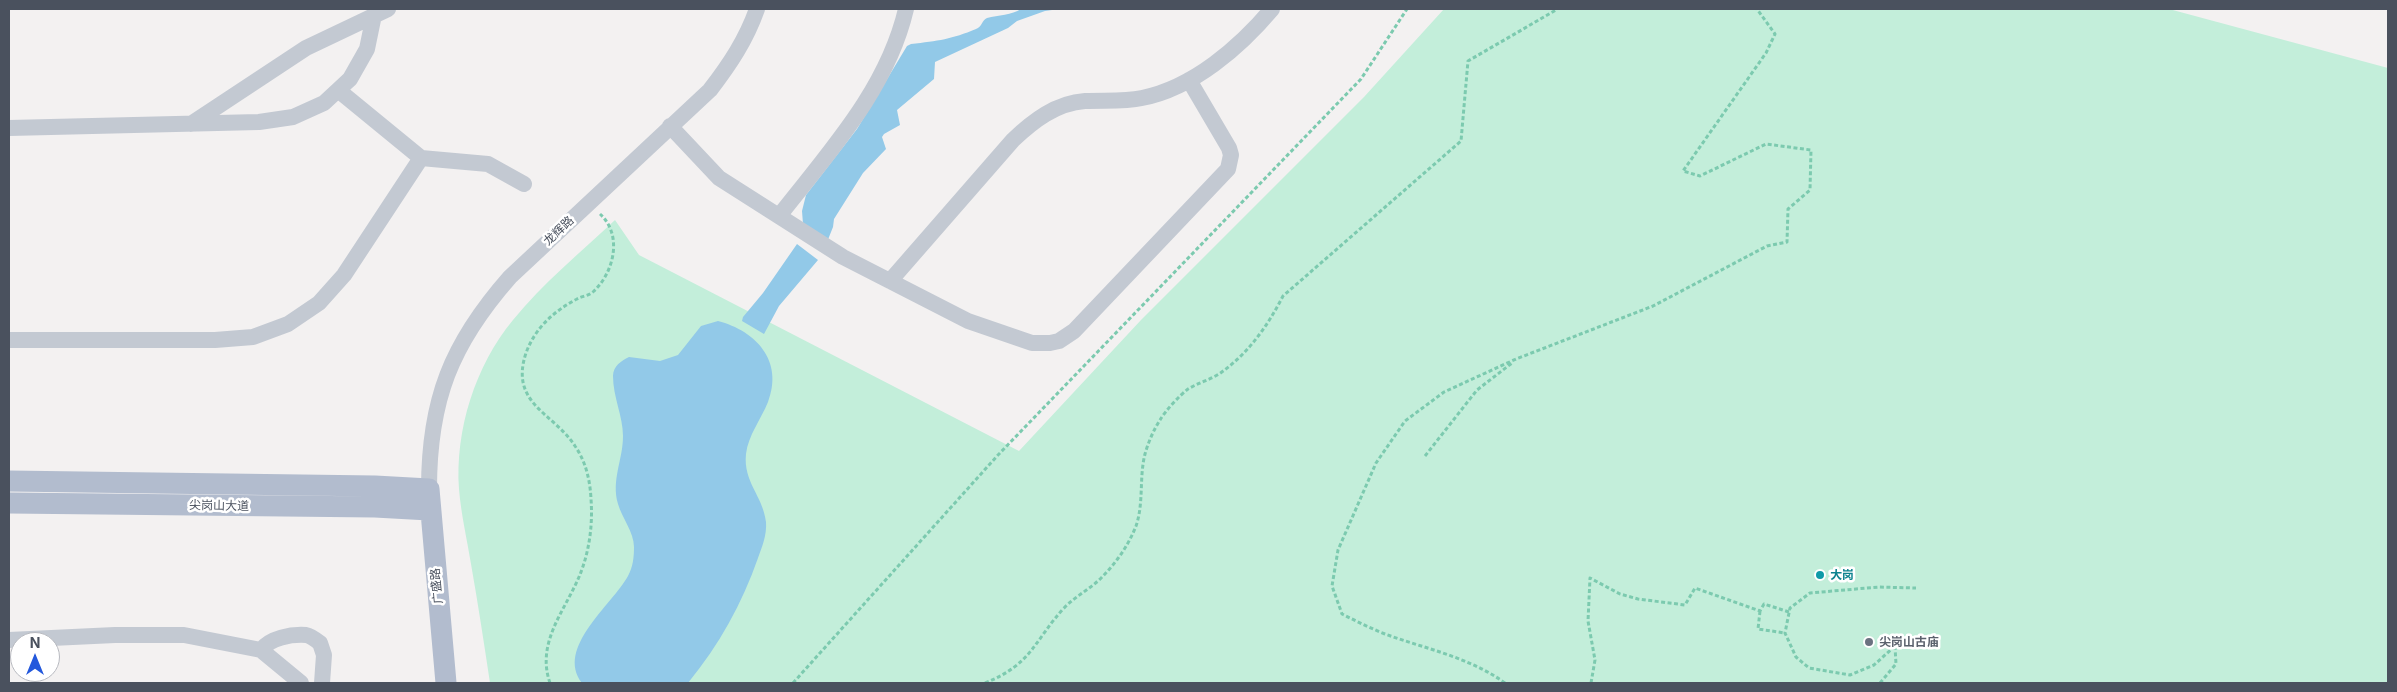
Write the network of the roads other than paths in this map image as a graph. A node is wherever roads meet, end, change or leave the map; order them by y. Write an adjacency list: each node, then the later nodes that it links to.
1 (757, 9): 8 (street, 龙辉路)
2 (906, 9): 12 (street)
3 (1272, 9): 5 (street)
4 (381, 12): 6 (street); 7 (street)
5 (1188, 80): 13 (street); 13 (street)
6 (338, 90): 7 (street); 10 (street)
7 (191, 124): 9 (street)
8 (670, 126): 12 (street); 16 (street, 龙辉路)
9 (9, 128)
10 (421, 158): 11 (street); 14 (street)
11 (524, 184)
12 (779, 216): 13 (street)
13 (890, 281)
14 (9, 340)
15 (9, 481): 16 (main road, 尖岗山大道)
16 (429, 489): 18 (main road, 广盛路)
17 (9, 503): 18 (main road, 尖岗山大道)
18 (429, 510): 23 (main road, 广盛路)
19 (9, 640): 20 (street)
20 (261, 650): 21 (street); 22 (street)
21 (301, 683)
22 (322, 683)
23 (446, 683)

